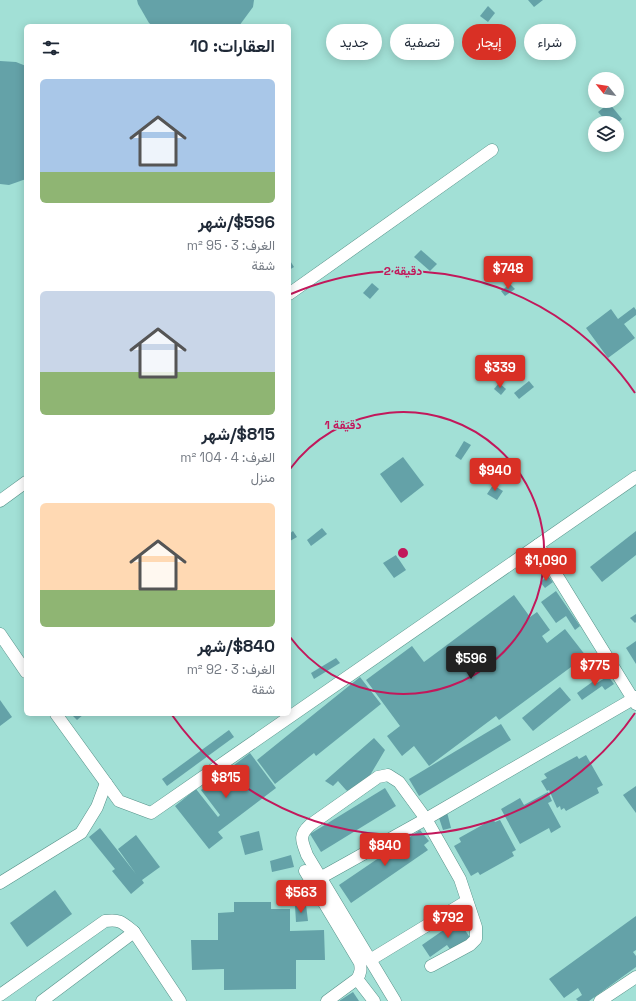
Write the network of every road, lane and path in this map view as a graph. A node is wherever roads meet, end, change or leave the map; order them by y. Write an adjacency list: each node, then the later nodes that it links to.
1 (492, 150): 2 (lane)
2 (291, 293)
3 (636, 477): 6 (lane)
4 (24, 483): 5 (lane)
5 (0, 501)
6 (538, 545): 9 (lane); 11 (lane)
7 (0, 634): 8 (lane)
8 (24, 669)
9 (635, 700): 12 (lane)
10 (57, 716): 11 (lane)
11 (106, 783): 15 (lane)
12 (426, 819): 14 (lane); 14 (lane); 16 (lane)
13 (305, 871): 21 (lane)
14 (320, 878): 18 (lane)
15 (0, 882)
16 (467, 901): 18 (lane); 19 (lane)
17 (134, 932): 22 (lane); 23 (lane); 24 (lane)
18 (370, 960): 27 (lane)
19 (431, 966)
20 (636, 977): 28 (lane)
21 (357, 979): 25 (lane); 26 (lane)
22 (0, 995)
23 (42, 1001)
24 (180, 1001)
25 (327, 1001)
26 (374, 1001)
27 (395, 1001)
28 (600, 1001)

